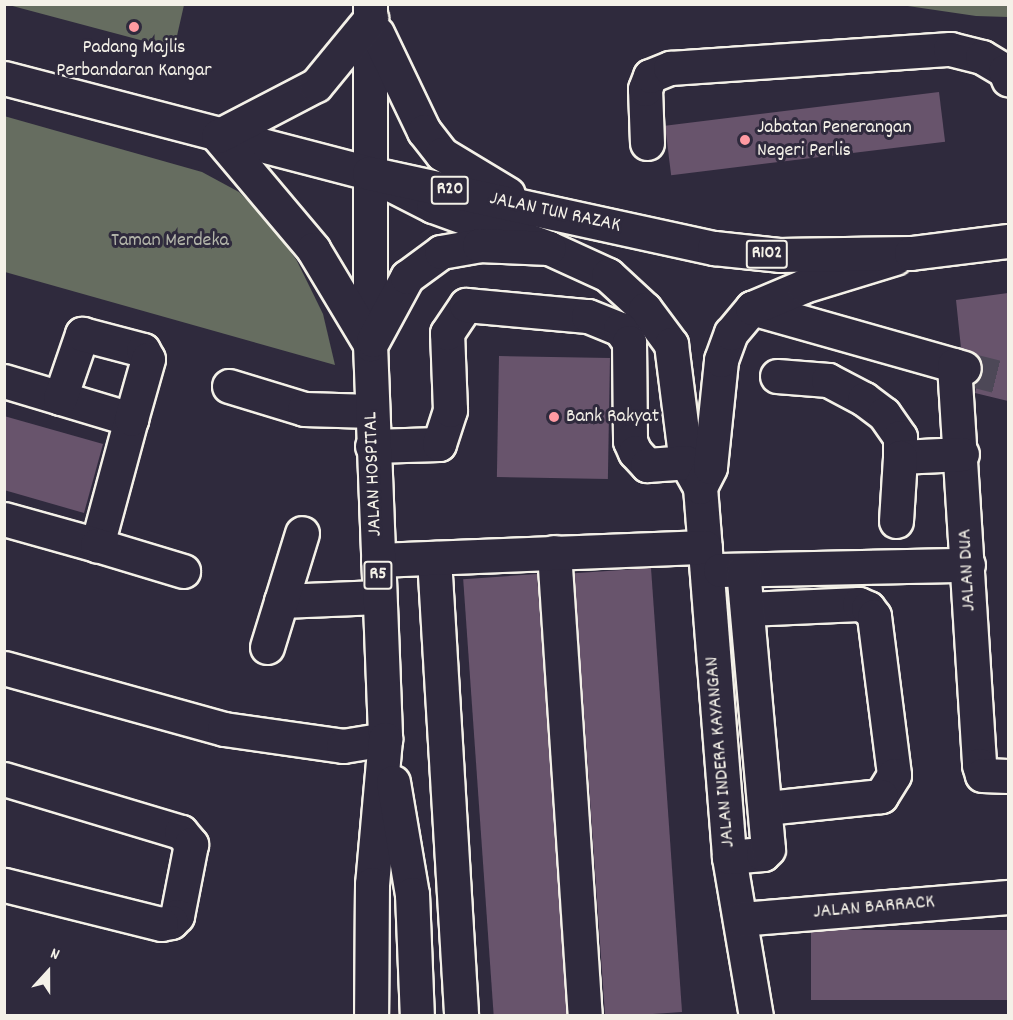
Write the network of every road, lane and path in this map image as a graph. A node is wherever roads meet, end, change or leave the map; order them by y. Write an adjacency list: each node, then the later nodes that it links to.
1 (371, 11): 4 (main road); 6 (main road, JALAN HOSPITAL / R5); 7 (main road)
2 (4, 78): 4 (main road, JALAN TUN RAZAK)
3 (1008, 79): 5 (main road)
4 (218, 136): 6 (main road, JALAN TUN RAZAK); 12 (main road)
5 (647, 144)
6 (369, 173): 7 (main road, JALAN TUN RAZAK / R20); 9 (main road, JALAN INDERA KAYANGAN); 12 (main road, JALAN HOSPITAL / R5)
7 (530, 207): 10 (main road, JALAN TUN RAZAK / R102)
8 (1008, 241): 10 (main road, JALAN TUN RAZAK / R102)
9 (549, 248): 12 (main road); 22 (main road, JALAN INDERA KAYANGAN)
10 (911, 253): 11 (main road)
11 (752, 308): 20 (main road, JALAN DUA); 22 (main road)
12 (370, 344): 17 (main road, JALAN HOSPITAL / R5)
13 (777, 376): 21 (main road)
14 (4, 381): 16 (main road)
15 (229, 386): 17 (main road)
16 (60, 398): 18 (main road); 18 (main road)
17 (372, 411): 19 (main road, JALAN HOSPITAL / R5)
18 (131, 419): 26 (main road)
19 (372, 446): 22 (main road); 30 (main road, JALAN HOSPITAL / R5)
20 (962, 454): 21 (main road); 31 (main road, JALAN DUA)
21 (900, 457): 24 (main road)
22 (693, 474): 29 (main road, JALAN INDERA KAYANGAN)
23 (4, 519): 26 (main road)
24 (896, 520)
25 (302, 533): 35 (main road)
26 (97, 545): 33 (main road)
27 (554, 552): 28 (main road); 29 (main road); 50 (main road)
28 (434, 558): 30 (main road); 49 (main road)
29 (705, 559): 32 (main road); 43 (main road, JALAN INDERA KAYANGAN)
30 (378, 560): 34 (main road, JALAN HOSPITAL / R5)
31 (968, 565): 32 (main road); 40 (main road, JALAN DUA)
32 (743, 570): 36 (main road)
33 (183, 571)
34 (379, 597): 35 (main road); 39 (main road, JALAN HOSPITAL / R5)
35 (281, 601): 37 (main road)
36 (747, 609): 42 (main road); 42 (main road)
37 (267, 646)
38 (4, 668): 39 (main road)
39 (385, 739): 47 (main road, JALAN HOSPITAL / R5); 48 (main road, R5)
40 (995, 776)
41 (4, 779): 44 (main road)
42 (766, 807): 43 (main road)
43 (729, 857): 46 (main road, JALAN INDERA KAYANGAN)
44 (4, 885)
45 (1008, 897): 46 (main road, JALAN BARRACK)
46 (740, 919): 51 (main road, JALAN INDERA KAYANGAN)
47 (371, 1016)
48 (417, 1016)
49 (461, 1016)
50 (585, 1016)
51 (756, 1016)

